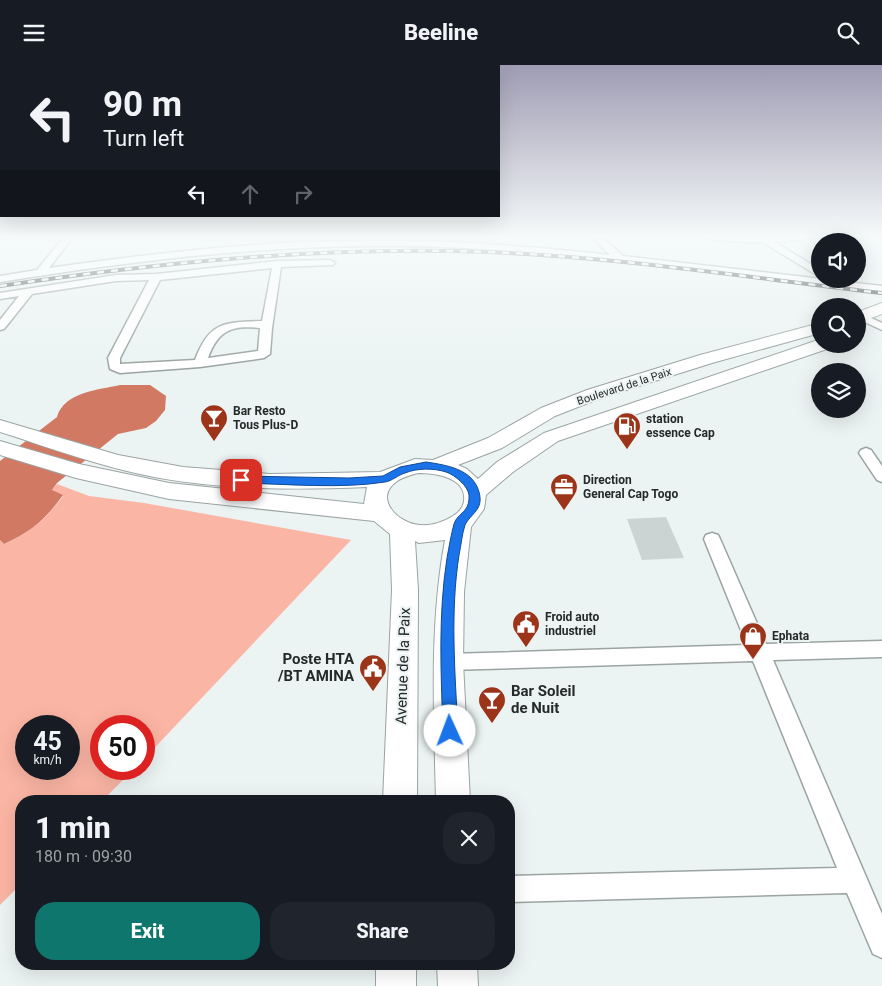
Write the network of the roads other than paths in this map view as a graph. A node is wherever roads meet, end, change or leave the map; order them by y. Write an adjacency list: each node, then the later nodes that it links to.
1 (99, 280): 6 (street)
2 (155, 280): 17 (street)
3 (274, 280): 11 (street)
4 (866, 286): 5 (street)
5 (882, 289)
6 (28, 292): 7 (street); 13 (street)
7 (0, 296)
8 (882, 308): 9 (main road)
9 (866, 318)
10 (866, 323): 12 (main road)
11 (267, 324): 17 (street); 17 (street)
12 (881, 325)
13 (0, 327)
14 (811, 330): 16 (main road, Boulevard de la Paix)
15 (811, 348): 18 (main road, Boulevard de la Paix)
16 (706, 359): 18 (main road); 22 (main road, Boulevard de la Paix)
17 (200, 363)
18 (730, 376): 25 (main road, Boulevard de la Paix)
19 (0, 426): 24 (main road)
20 (0, 448): 26 (main road)
21 (866, 453): 23 (street)
22 (437, 467): 24 (main road); 25 (main road)
23 (882, 477)
24 (385, 479): 26 (main road)
25 (474, 494): 27 (main road)
26 (378, 513): 28 (main road)
27 (460, 523): 28 (main road); 32 (main road)
28 (402, 530): 33 (main road, Avenue de la Paix)
29 (712, 539): 31 (street)
30 (882, 649): 31 (street)
31 (759, 653): 32 (street); 35 (street)
32 (448, 661): 34 (main road)
33 (400, 795)
34 (453, 795)
35 (854, 880): 36 (street); 37 (street)
36 (515, 889)
37 (882, 945)
38 (396, 970): 40 (main road)
39 (457, 970): 41 (main road)
40 (396, 986)
41 (458, 986)

